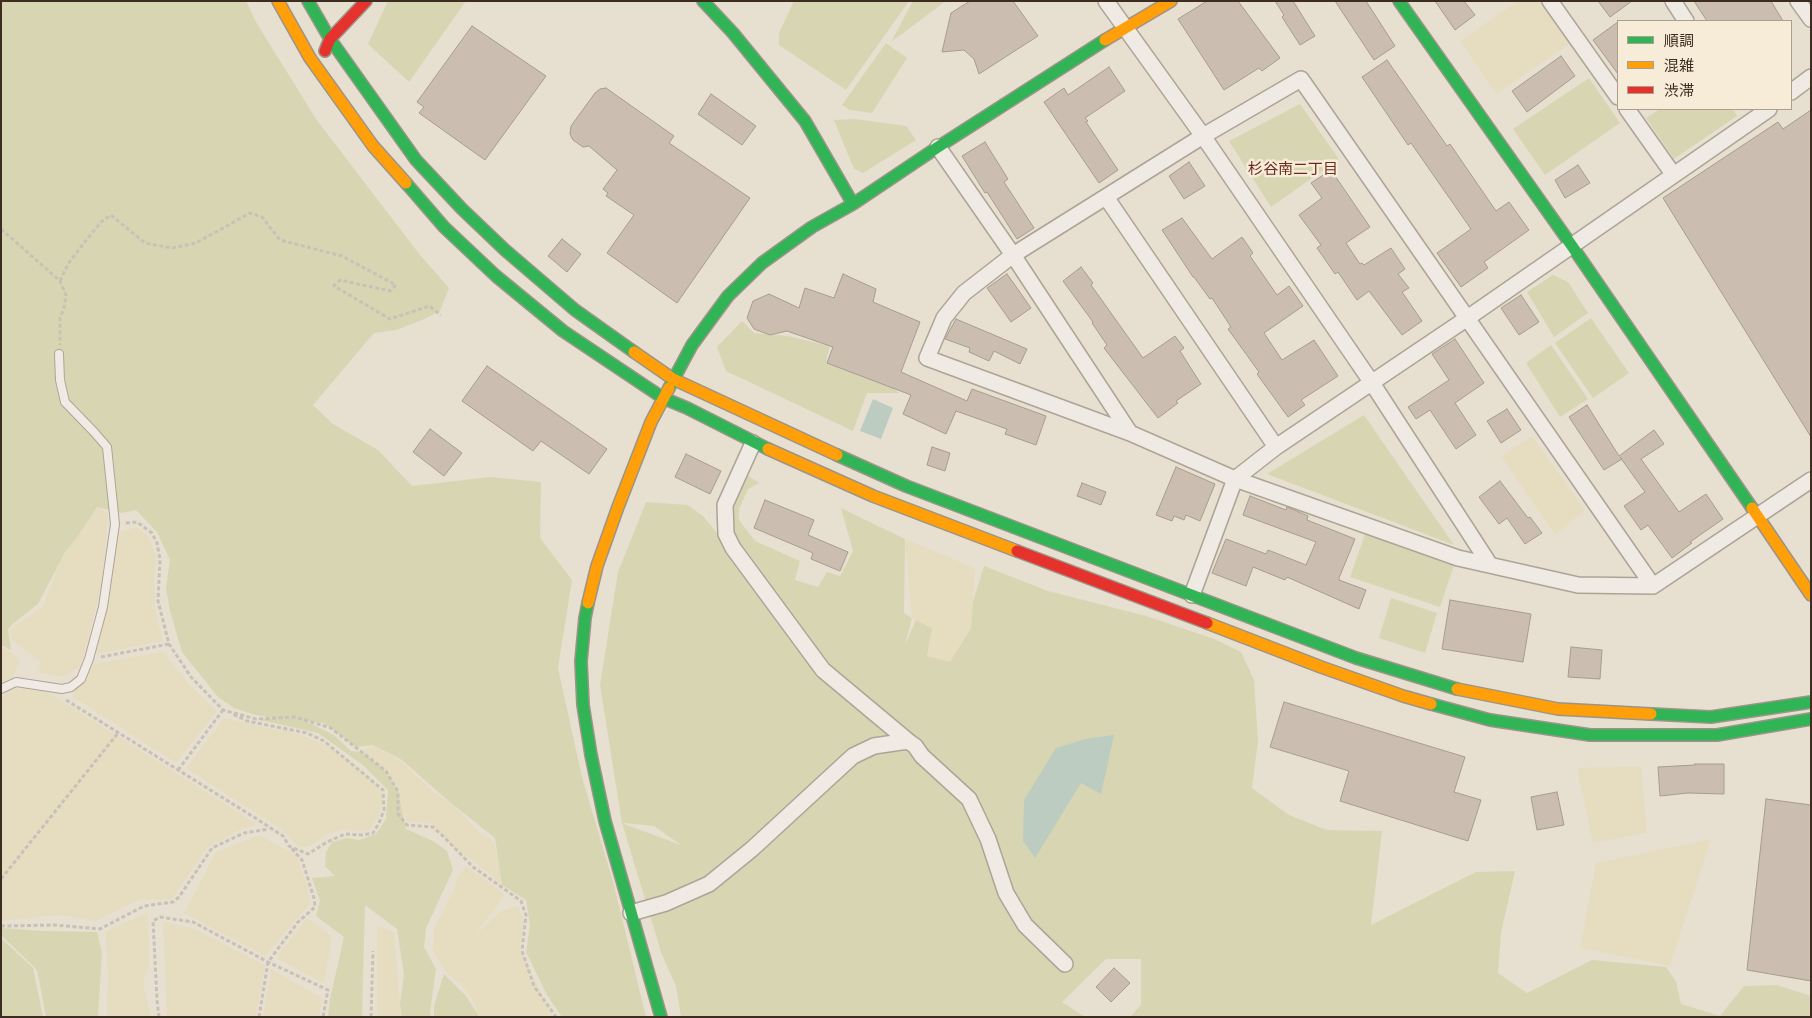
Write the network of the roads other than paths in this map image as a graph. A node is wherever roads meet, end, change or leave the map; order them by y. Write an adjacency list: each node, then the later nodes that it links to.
1 (278, 1): 13 (street)
2 (308, 1): 15 (street)
3 (366, 1): 15 (street)
4 (704, 1): 27 (street)
5 (1106, 1): 14 (street)
6 (1171, 1): 14 (street)
7 (1400, 1): 28 (street)
8 (1550, 1): 18 (street)
9 (1673, 1): 12 (street)
10 (1798, 1): 11 (street)
11 (1811, 19)
12 (1685, 20)
13 (289, 23): 15 (street); 26 (street)
14 (1125, 28): 22 (street); 23 (street)
15 (320, 39): 26 (street); 32 (street)
16 (1811, 77): 17 (street)
17 (1792, 91)
18 (1617, 96)
19 (1628, 110): 24 (street)
20 (1766, 110): 21 (street)
21 (1750, 115): 24 (street)
22 (1203, 136): 25 (street); 30 (street); 33 (street)
23 (938, 146): 27 (street); 29 (street)
24 (1673, 174): 28 (street)
25 (1106, 197): 29 (street); 37 (street)
26 (418, 199): 34 (street)
27 (853, 204): 32 (street)
28 (1572, 246): 30 (street); 40 (street)
29 (1013, 255): 35 (street); 35 (street)
30 (1466, 319): 33 (street); 42 (street)
31 (58, 354): 45 (lane)
32 (673, 379): 34 (street); 43 (street)
33 (1372, 383): 37 (street); 41 (street)
34 (663, 398): 36 (street); 49 (street)
35 (1130, 433): 38 (street)
36 (753, 443): 47 (street); 48 (street)
37 (1276, 447): 38 (street)
38 (1235, 479): 41 (street); 43 (street)
39 (1811, 480): 40 (street)
40 (1757, 516): 42 (street); 44 (street)
41 (1490, 565): 42 (street)
42 (1653, 586)
43 (1192, 595): 46 (street)
44 (1811, 595)
45 (1, 689)
46 (1811, 702)
47 (1811, 719)
48 (908, 741): 49 (street); 50 (street)
49 (631, 913): 51 (street)
50 (1065, 964)
51 (661, 1017)

